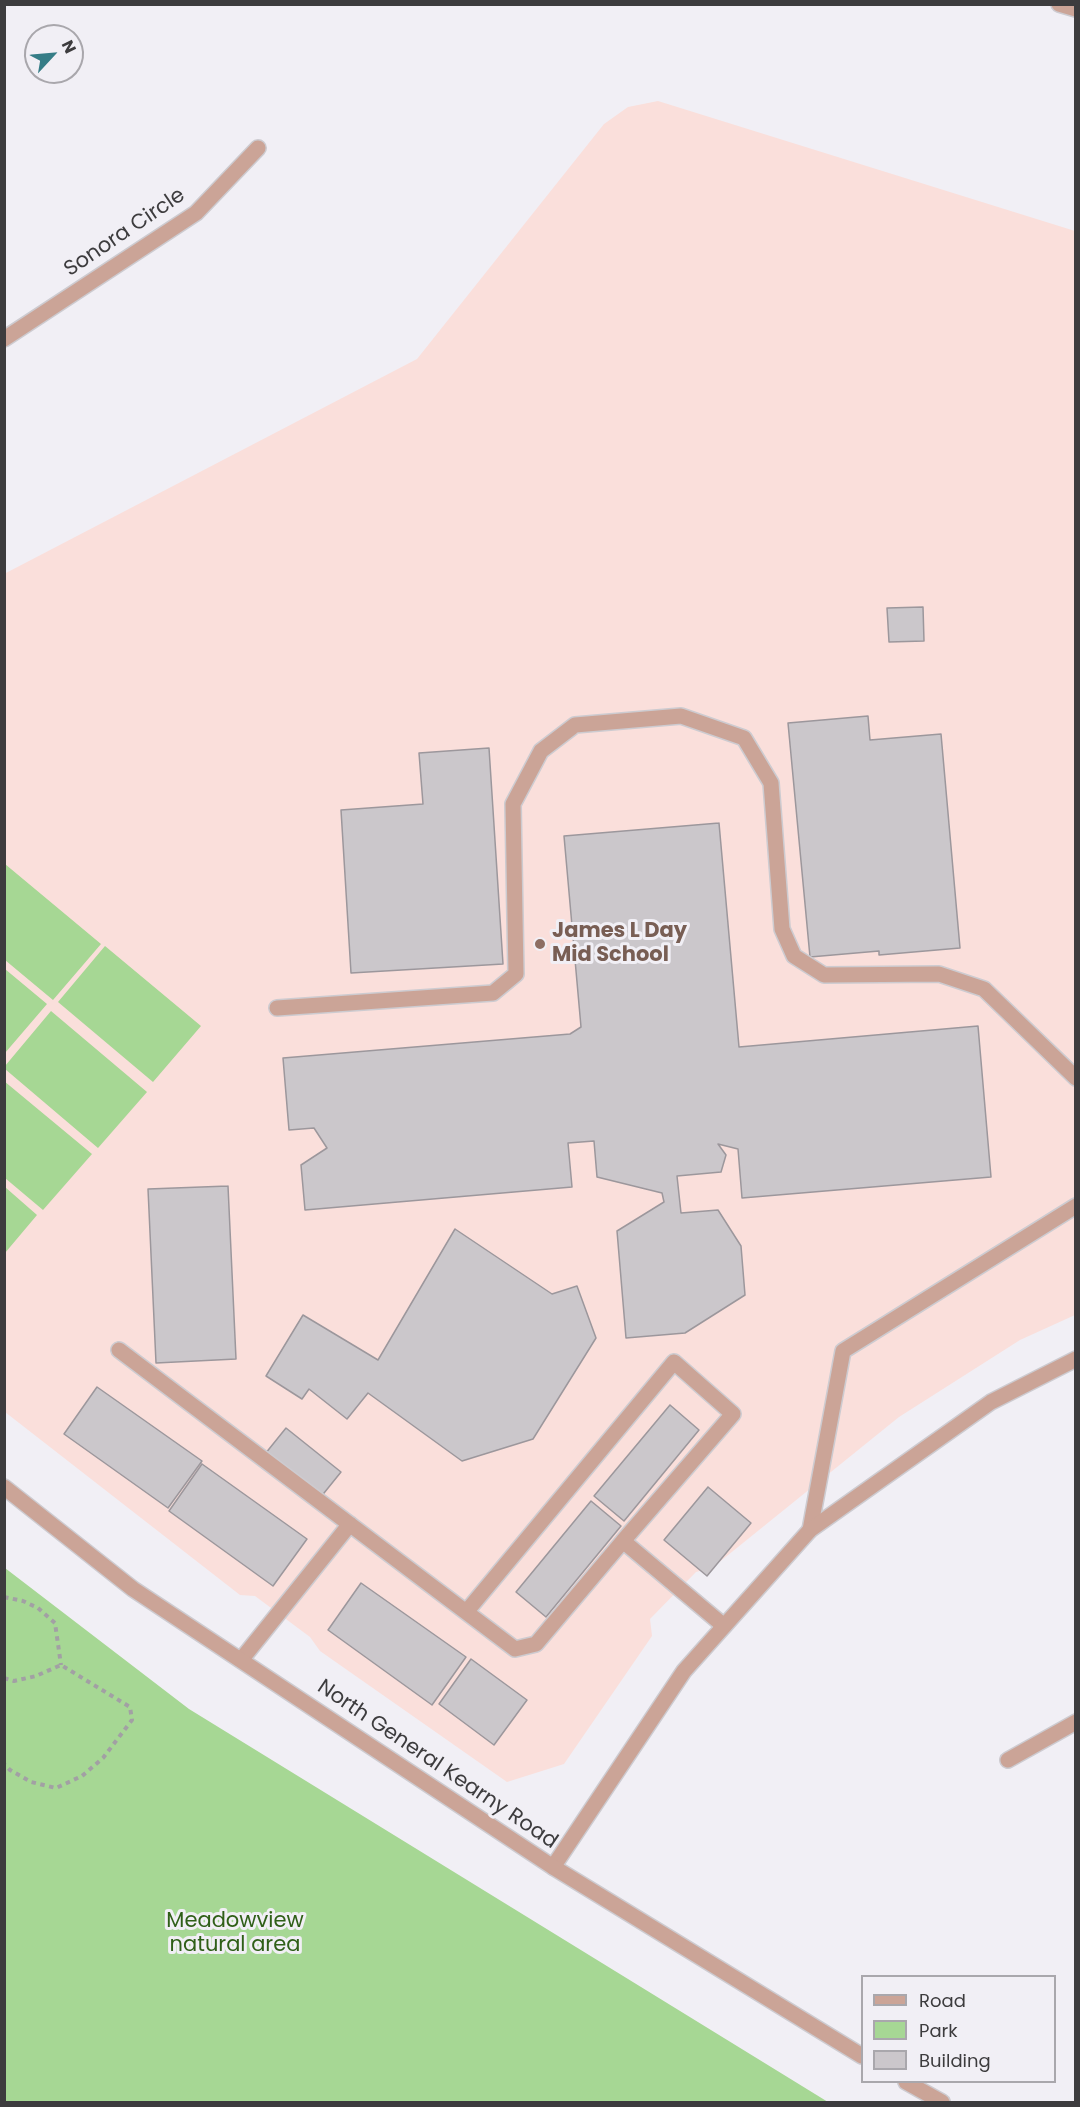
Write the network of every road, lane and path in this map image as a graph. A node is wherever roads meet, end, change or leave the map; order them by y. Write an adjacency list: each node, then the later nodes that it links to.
1 (1059, 4): 2 (street)
2 (1076, 9)
3 (258, 148): 4 (street, Sonora Circle)
4 (4, 339)
5 (277, 1008): 6 (street)
6 (1076, 1078)
7 (1076, 1206): 12 (street)
8 (119, 1350): 11 (street)
9 (1076, 1359): 12 (street)
10 (4, 1487): 17 (street, North General Kearny Road)
11 (350, 1524): 15 (street); 17 (street)
12 (810, 1530): 16 (street)
13 (623, 1541): 15 (street); 15 (street); 16 (street)
14 (4, 1597): 18 (path)
15 (467, 1611)
16 (724, 1626): 23 (street)
17 (241, 1660): 23 (street, North General Kearny Road)
18 (61, 1665): 19 (path); 22 (path)
19 (4, 1678)
20 (1076, 1722): 21 (street)
21 (1008, 1760)
22 (4, 1764)
23 (553, 1867): 24 (street, North General Kearny Road)
24 (861, 2055)
25 (908, 2083): 26 (street)
26 (942, 2103)

